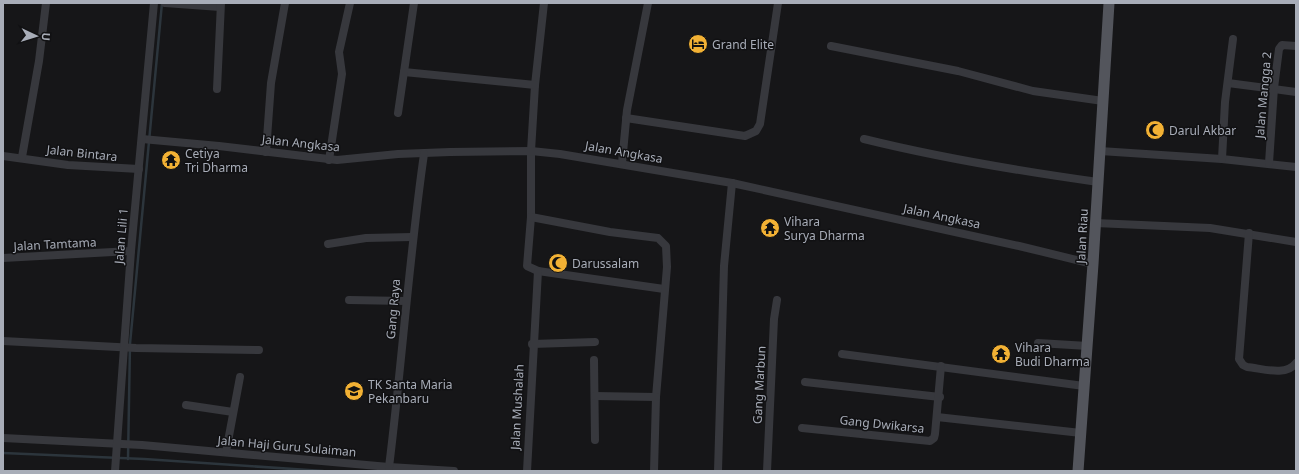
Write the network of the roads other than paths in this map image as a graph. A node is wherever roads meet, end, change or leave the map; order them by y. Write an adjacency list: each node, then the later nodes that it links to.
1 (46, 3): 32 (street)
2 (154, 3): 25 (street, Jalan Lili 1)
3 (165, 3): 4 (street)
4 (169, 3): 12 (street)
5 (285, 3): 29 (street)
6 (350, 3): 34 (street)
7 (414, 3): 16 (street)
8 (544, 3): 18 (street)
9 (648, 3): 24 (street)
10 (778, 3): 24 (street)
11 (1109, 3): 22 (main road, Jalan Riau)
12 (220, 5): 20 (street)
13 (1233, 39): 17 (street)
14 (831, 46): 22 (street)
15 (1296, 46): 19 (street, Jalan Mangga 2)
16 (404, 72): 18 (street); 23 (street)
17 (1228, 83): 19 (street); 33 (street)
18 (535, 85): 27 (street)
19 (1274, 88): 21 (street); 36 (street, Jalan Mangga 2)
20 (217, 89)
21 (1296, 92)
22 (1103, 101): 28 (main road, Jalan Riau)
23 (398, 113)
24 (626, 118): 35 (street)
25 (145, 139): 29 (street, Jalan Angkasa); 38 (street, Jalan Lili 1)
26 (864, 139): 39 (street)
27 (531, 151): 30 (street, Jalan Angkasa); 35 (street, Jalan Angkasa); 41 (street)
28 (1100, 151): 33 (street); 39 (main road, Jalan Riau)
29 (266, 152): 34 (street, Jalan Angkasa)
30 (424, 154): 34 (street, Jalan Angkasa); 44 (street, Gang Raya)
31 (3, 156): 32 (street, Jalan Bintara)
32 (22, 158): 38 (street, Jalan Bintara)
33 (1222, 159): 36 (street)
34 (329, 160)
35 (622, 163): 40 (street, Jalan Angkasa)
36 (1269, 163): 37 (street)
37 (1296, 167)
38 (140, 169): 47 (street, Jalan Lili 1)
39 (1098, 182): 42 (main road, Jalan Riau)
40 (732, 183): 49 (street, Jalan Angkasa); 87 (street)
41 (531, 217): 50 (street); 51 (street)
42 (1095, 223): 43 (street); 49 (main road, Jalan Riau)
43 (1249, 233): 45 (street); 64 (street)
44 (412, 237): 46 (street); 54 (street, Gang Raya)
45 (1296, 242)
46 (328, 244)
47 (131, 251): 48 (street, Jalan Tamtama); 60 (street, Jalan Lili 1)
48 (3, 258)
49 (1093, 264): 59 (main road, Jalan Riau)
50 (538, 271): 51 (street); 58 (street, Jalan Mushalah)
51 (664, 289): 70 (street)
52 (349, 300): 54 (street)
53 (777, 300): 88 (street, Gang Marbun)
54 (406, 301): 81 (street, Gang Raya)
55 (3, 341): 60 (street)
56 (595, 342): 58 (street)
57 (1038, 343): 59 (street)
58 (532, 344): 85 (street, Jalan Mushalah)
59 (1088, 346): 68 (main road, Jalan Riau)
60 (124, 347): 61 (street); 79 (street, Jalan Lili 1)
61 (259, 350)
62 (842, 354): 65 (street)
63 (594, 360): 69 (street)
64 (1296, 363)
65 (941, 366): 68 (street); 71 (street, Gang Dwikarsa)
66 (240, 376): 73 (street)
67 (805, 382): 71 (street)
68 (1084, 386): 76 (main road, Jalan Riau)
69 (595, 396): 70 (street); 78 (street)
70 (656, 397): 86 (street)
71 (940, 397): 74 (street, Gang Dwikarsa)
72 (186, 405): 73 (street)
73 (233, 412): 80 (street)
74 (937, 418): 75 (street, Gang Dwikarsa); 76 (street)
75 (802, 428)
76 (1081, 433): 89 (main road, Jalan Riau)
77 (3, 438): 79 (street, Jalan Haji Guru Sulaiman)
78 (595, 440)
79 (120, 445): 80 (street, Jalan Haji Guru Sulaiman); 82 (street, Jalan Lili 1)
80 (226, 452): 81 (street, Jalan Haji Guru Sulaiman)
81 (389, 467): 83 (street, Jalan Haji Guru Sulaiman)
82 (115, 470)
83 (439, 470): 84 (street, Jalan Haji Guru Sulaiman)
84 (454, 471)
85 (527, 471)
86 (654, 471)
87 (718, 471)
88 (767, 471)
89 (1078, 471)

